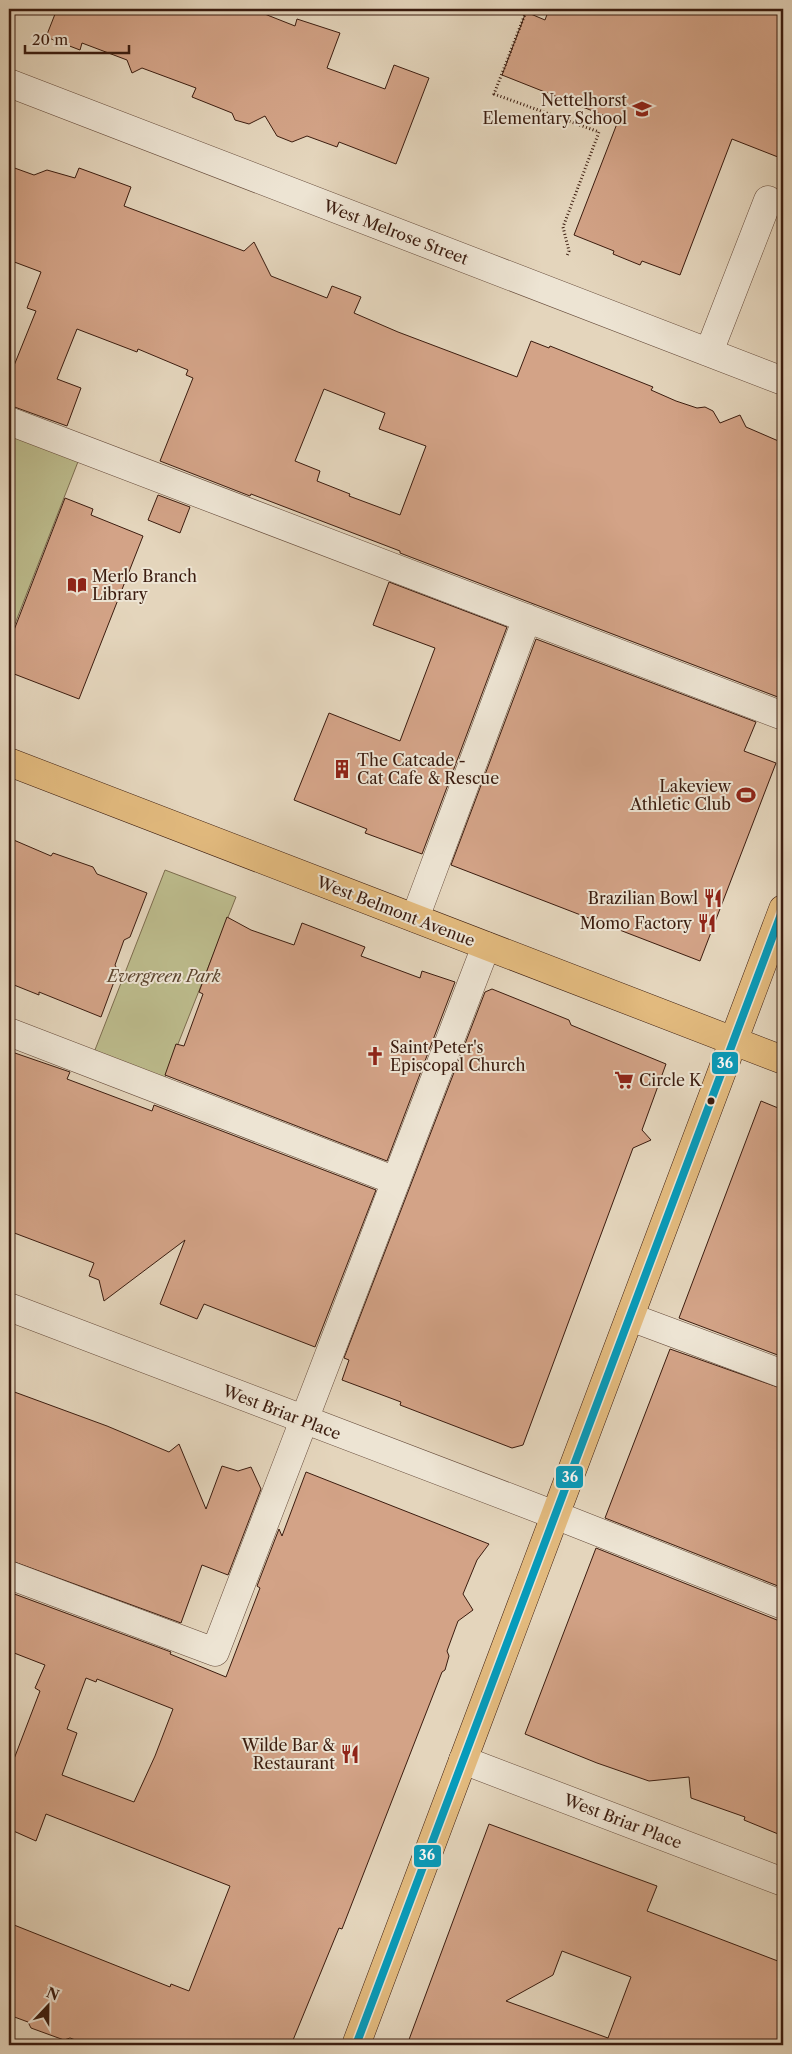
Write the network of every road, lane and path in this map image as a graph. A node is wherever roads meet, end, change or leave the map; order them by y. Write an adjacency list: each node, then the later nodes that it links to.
1 (527, 9): 4 (path)
2 (9, 83): 5 (street, West Melrose Street)
3 (768, 200): 5 (street)
4 (567, 256)
5 (709, 352): 6 (street, West Melrose Street)
6 (783, 381)
7 (9, 421): 8 (street)
8 (527, 618): 9 (street); 12 (street)
9 (783, 716)
10 (9, 762): 12 (main road, West Belmont Avenue)
11 (783, 909): 15 (main road)
12 (415, 918): 13 (main road, West Belmont Avenue)
13 (486, 946): 15 (main road, West Belmont Avenue); 17 (street)
14 (9, 1032): 17 (street)
15 (734, 1041): 16 (main road, West Belmont Avenue); 19 (main road)
16 (783, 1060)
17 (396, 1181): 21 (street)
18 (9, 1307): 21 (street, West Briar Place)
19 (630, 1317): 20 (street); 22 (main road)
20 (783, 1374)
21 (304, 1420): 22 (street, West Briar Place); 23 (street)
22 (555, 1515): 24 (street, West Briar Place); 25 (main road)
23 (9, 1575)
24 (783, 1604)
25 (463, 1760): 26 (street, West Briar Place); 27 (main road)
26 (783, 1882)
27 (356, 2045)

